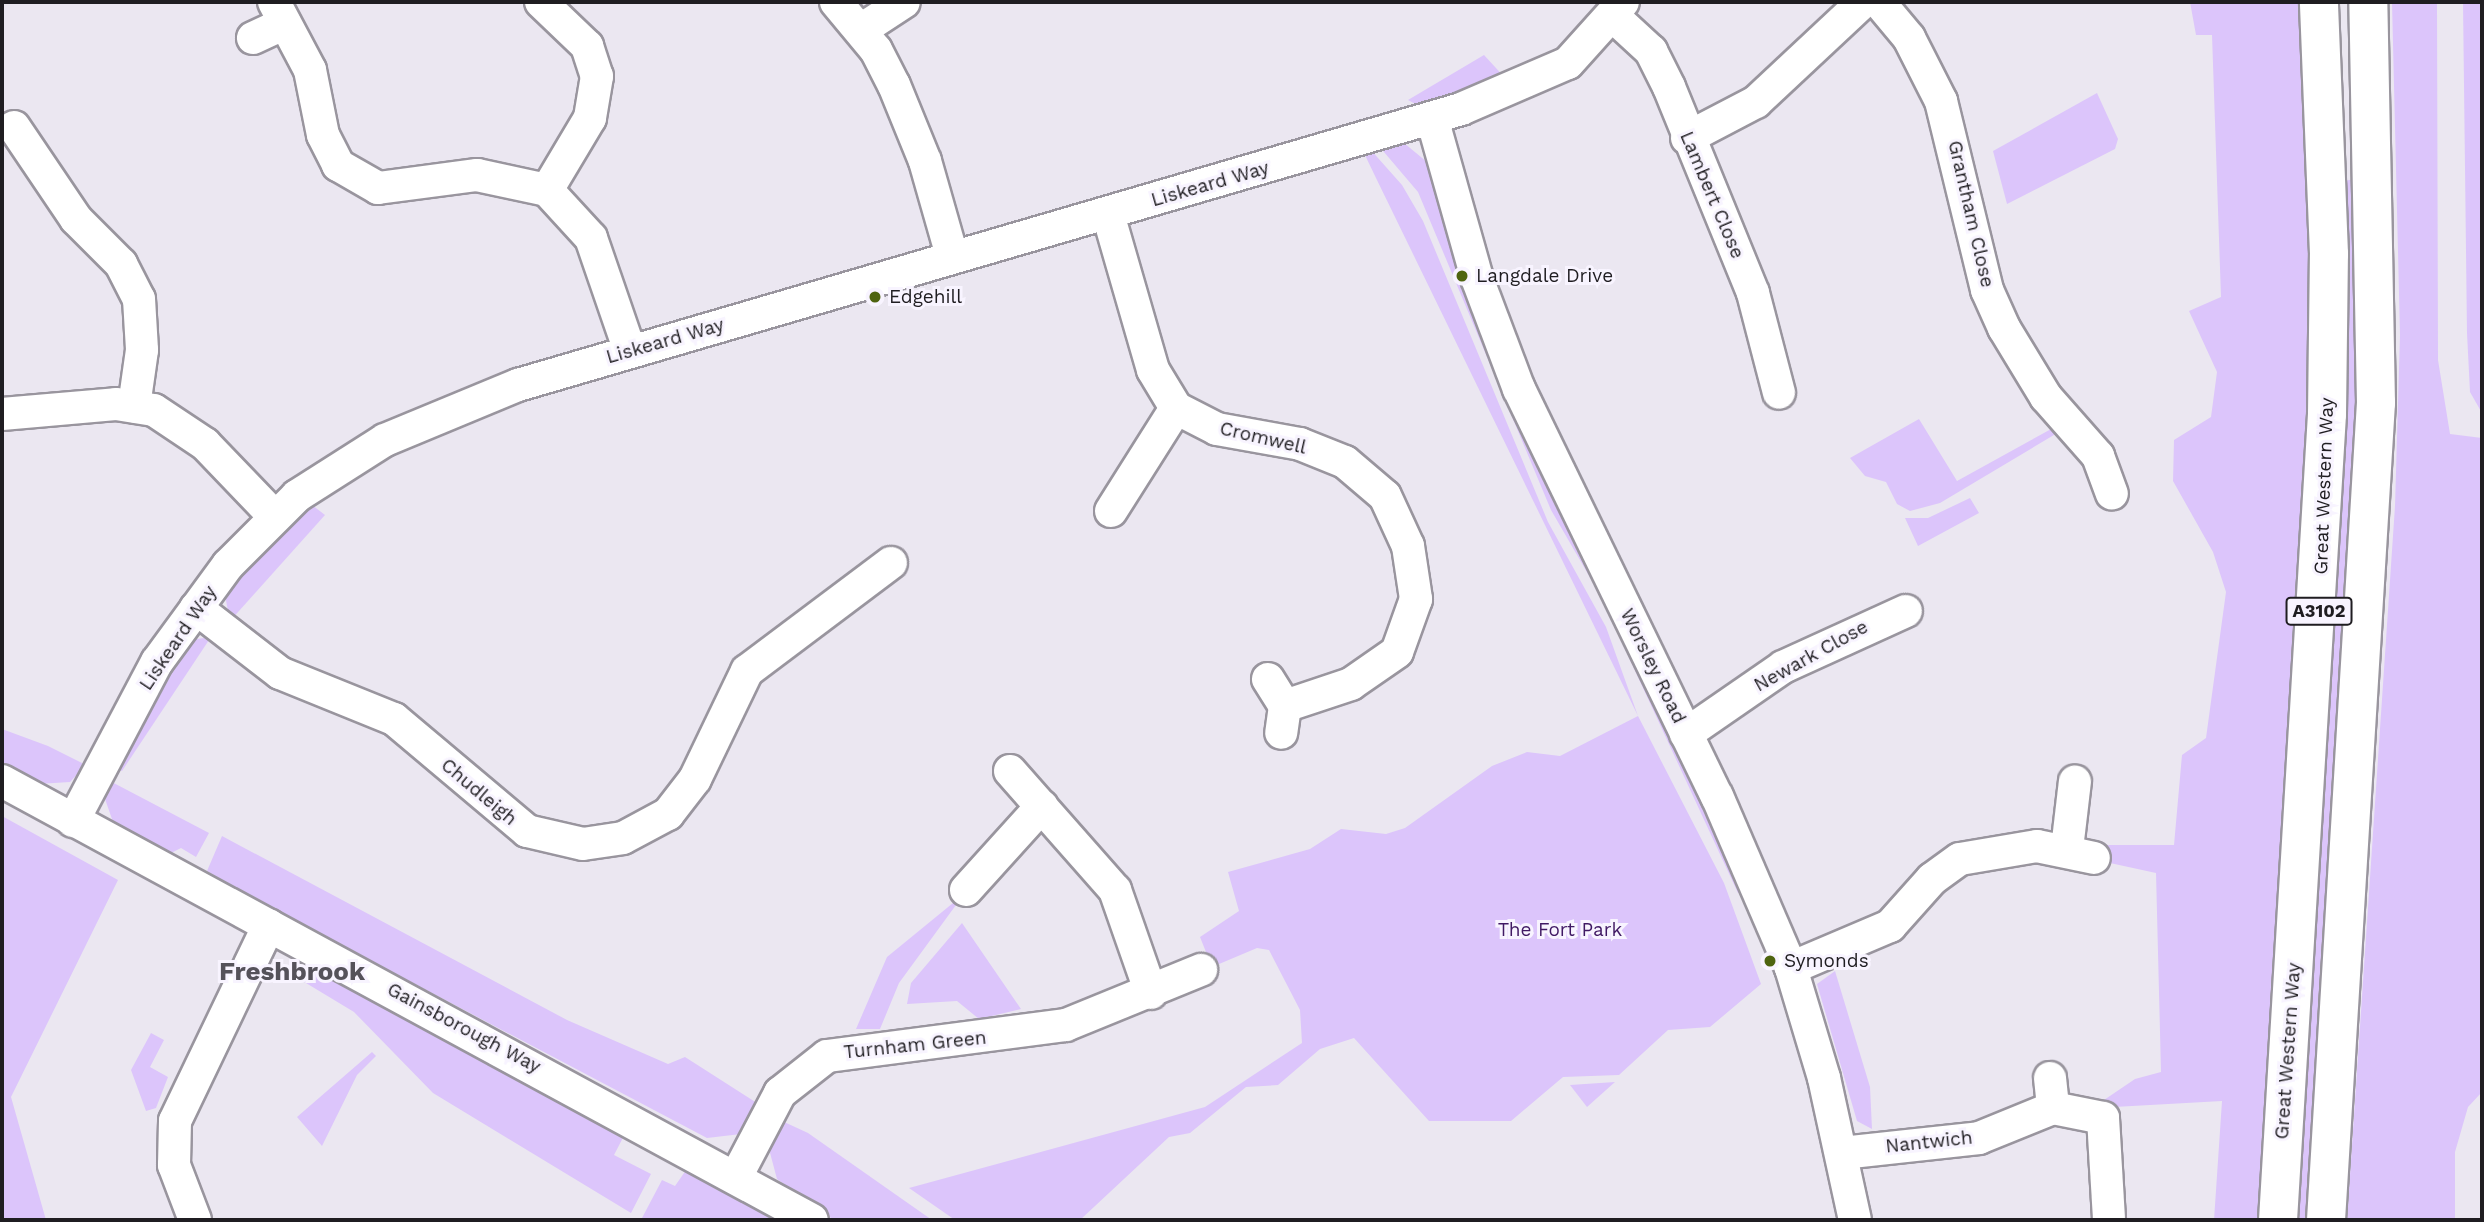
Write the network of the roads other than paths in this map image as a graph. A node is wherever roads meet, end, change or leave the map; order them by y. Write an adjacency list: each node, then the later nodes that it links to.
1 (541, 2): 15 (street)
2 (836, 2): 10 (street)
3 (904, 2): 10 (street)
4 (1863, 2): 14 (street)
5 (1879, 2): 23 (street, Grantham Close)
6 (2319, 2): 47 (main road, Great Western Way / A3102)
7 (2368, 2): 48 (main road, A3102)
8 (1618, 9): 12 (street); 14 (street, Lambert Close)
9 (279, 13): 11 (street); 15 (street)
10 (861, 30): 17 (street)
11 (253, 38)
12 (1433, 118): 16 (street, Liskeard Way); 30 (street, Worsley Road)
13 (13, 127): 20 (street)
14 (1687, 138): 19 (street, Lambert Close)
15 (548, 190): 18 (street)
16 (1108, 214): 17 (street, Liskeard Way); 21 (street)
17 (952, 257): 18 (street, Liskeard Way)
18 (630, 351): 25 (street, Liskeard Way)
19 (1779, 393)
20 (134, 405): 22 (street); 25 (street)
21 (1176, 408): 24 (street); 29 (street, Cromwell)
22 (2, 414)
23 (2112, 494)
24 (1111, 511)
25 (274, 516): 27 (street, Liskeard Way)
26 (891, 563): 27 (street, Chudleigh)
27 (196, 608): 35 (street, Liskeard Way)
28 (1906, 611): 30 (street, Newark Close)
29 (1268, 679)
30 (1686, 734): 38 (street, Worsley Road)
31 (1010, 771): 34 (street)
32 (2075, 781): 38 (street)
33 (2, 782): 35 (street, Gainsborough Way)
34 (1042, 806): 36 (street); 40 (street)
35 (73, 821): 37 (street, Gainsborough Way)
36 (966, 890)
37 (269, 925): 42 (street, Gainsborough Way); 44 (street)
38 (1791, 968): 41 (street, Worsley Road)
39 (1201, 970): 40 (street, Turnham Green)
40 (1152, 993): 42 (street, Turnham Green)
41 (1842, 1153): 43 (street, Nantwich); 46 (street, Worsley Road)
42 (737, 1175): 45 (street, Gainsborough Way)
43 (2108, 1214)
44 (195, 1220)
45 (812, 1220)
46 (1855, 1220)
47 (2278, 1220)
48 (2326, 1220)

